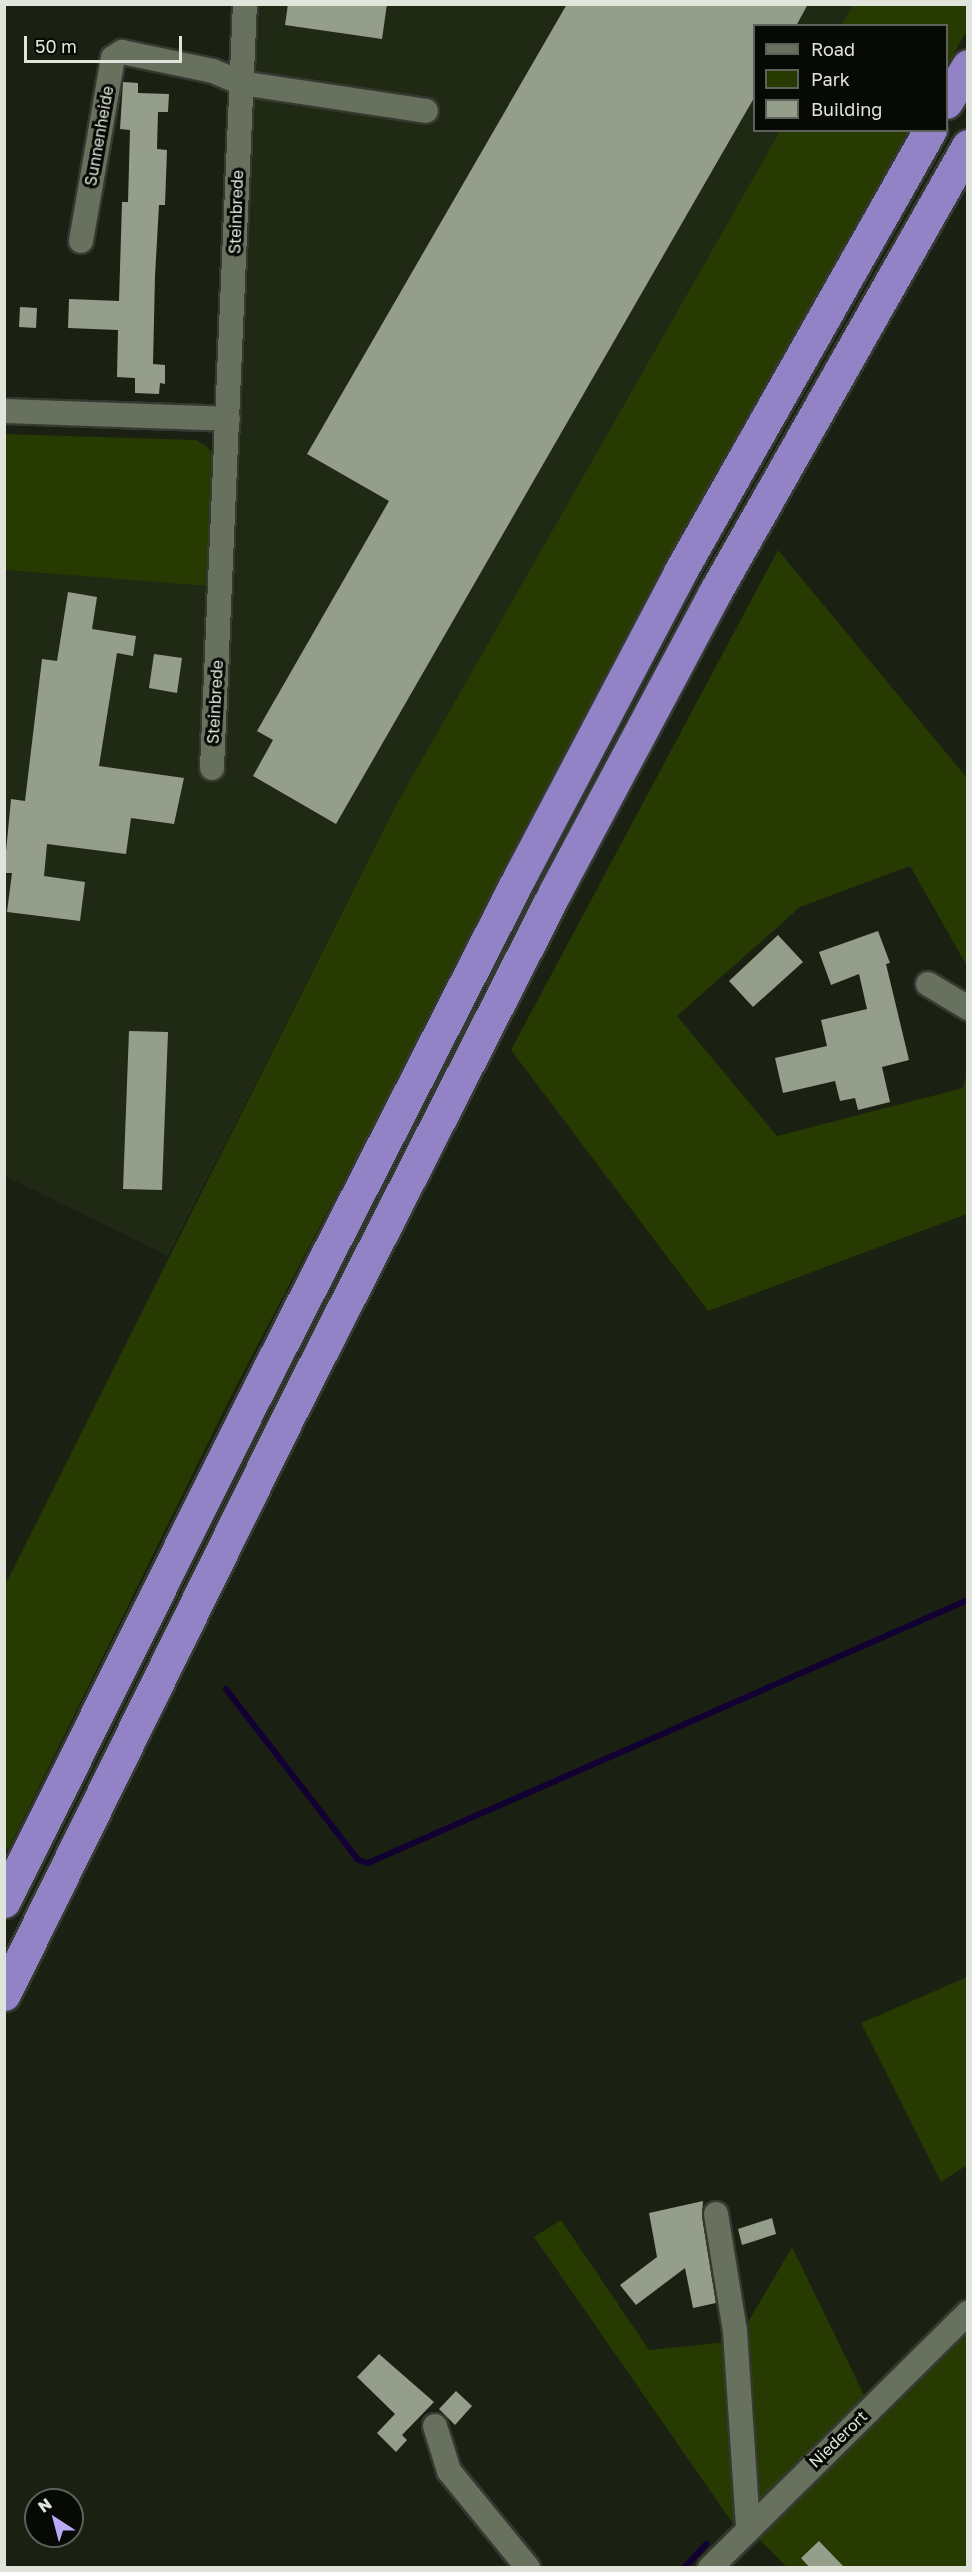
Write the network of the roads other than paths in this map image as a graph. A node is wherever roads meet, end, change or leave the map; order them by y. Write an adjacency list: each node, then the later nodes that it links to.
1 (245, 4): 3 (street, Steinbrede)
2 (968, 66): 4 (highway)
3 (241, 83): 5 (street, Sunnenheide); 8 (street, Sunnenheide); 10 (street, Steinbrede)
4 (948, 99)
5 (426, 111)
6 (929, 132): 14 (highway)
7 (968, 146): 15 (highway)
8 (81, 241)
9 (4, 411): 10 (street)
10 (228, 419): 11 (street, Steinbrede)
11 (212, 768)
12 (928, 984): 13 (street)
13 (968, 1008)
14 (4, 1901)
15 (4, 1994)
16 (716, 2214): 19 (street)
17 (968, 2313): 19 (street, Niederort)
18 (435, 2426): 20 (street)
19 (748, 2527): 21 (street, Niederort)
20 (528, 2568)
21 (710, 2568)

